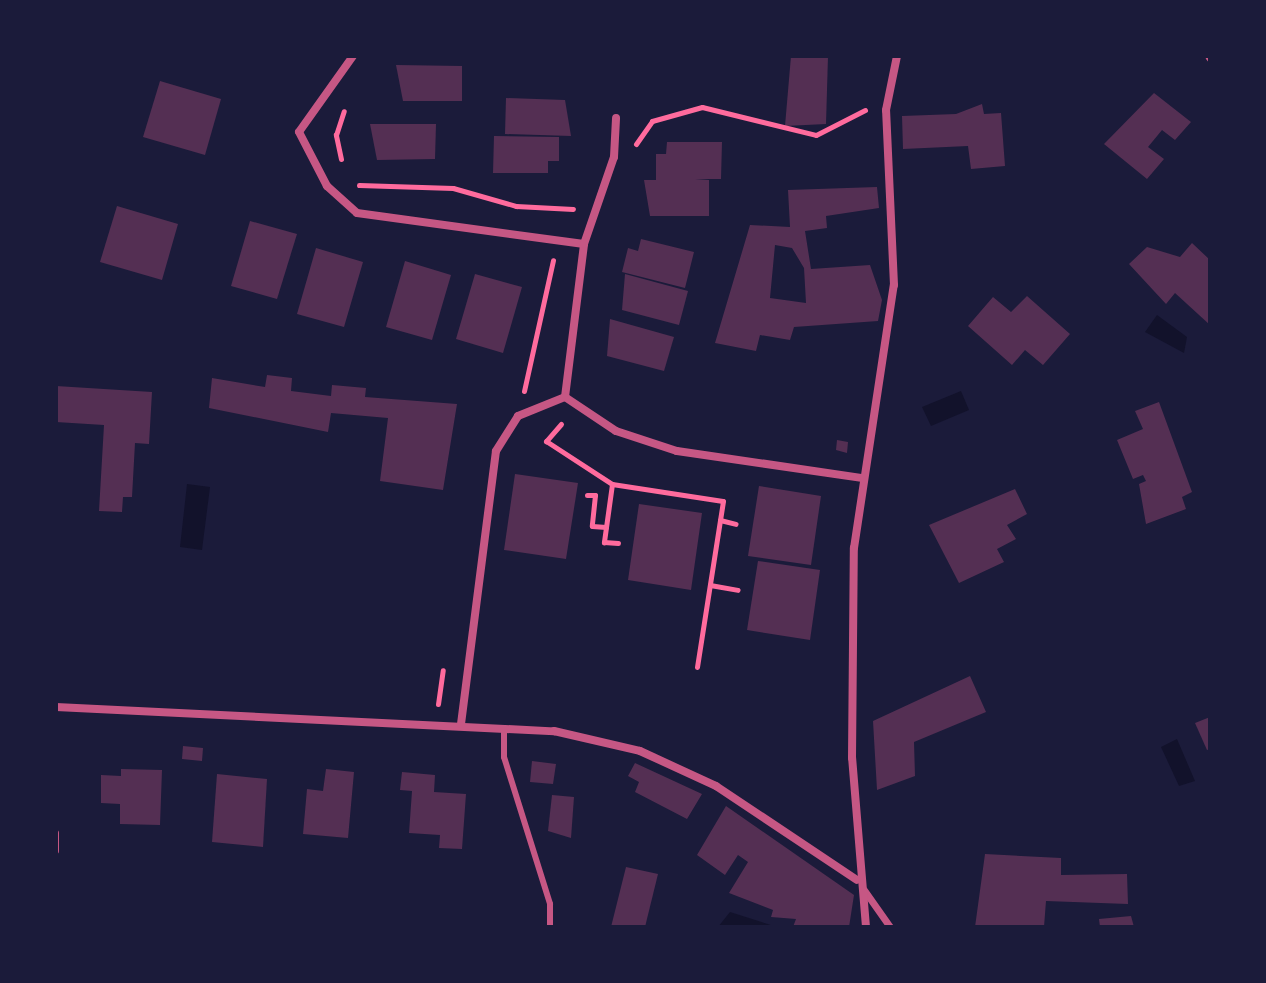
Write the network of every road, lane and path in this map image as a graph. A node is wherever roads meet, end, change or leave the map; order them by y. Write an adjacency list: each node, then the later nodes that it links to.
1 (353, 56): 10 (street)
2 (897, 56): 4 (street)
3 (352, 99): 7 (path)
4 (886, 110): 6 (path); 13 (street)
5 (616, 118): 6 (street)
6 (614, 144): 10 (street)
7 (343, 165)
8 (349, 175): 9 (path)
9 (579, 204)
10 (584, 244): 11 (street)
11 (565, 397): 12 (street); 24 (street)
12 (577, 405): 13 (street); 14 (path)
13 (861, 478): 28 (street)
14 (612, 484): 16 (path); 18 (path)
15 (587, 495): 18 (path)
16 (720, 520): 17 (path); 20 (path)
17 (736, 524)
18 (606, 527): 19 (path)
19 (618, 543)
20 (710, 585): 21 (path); 22 (path)
21 (738, 590)
22 (697, 667)
23 (56, 707): 24 (street)
24 (461, 724): 25 (street)
25 (504, 728): 28 (street); 29 (lane)
26 (56, 833): 27 (lane)
27 (56, 851)
28 (857, 880): 30 (street); 31 (street)
29 (550, 927)
30 (866, 927)
31 (890, 927)

